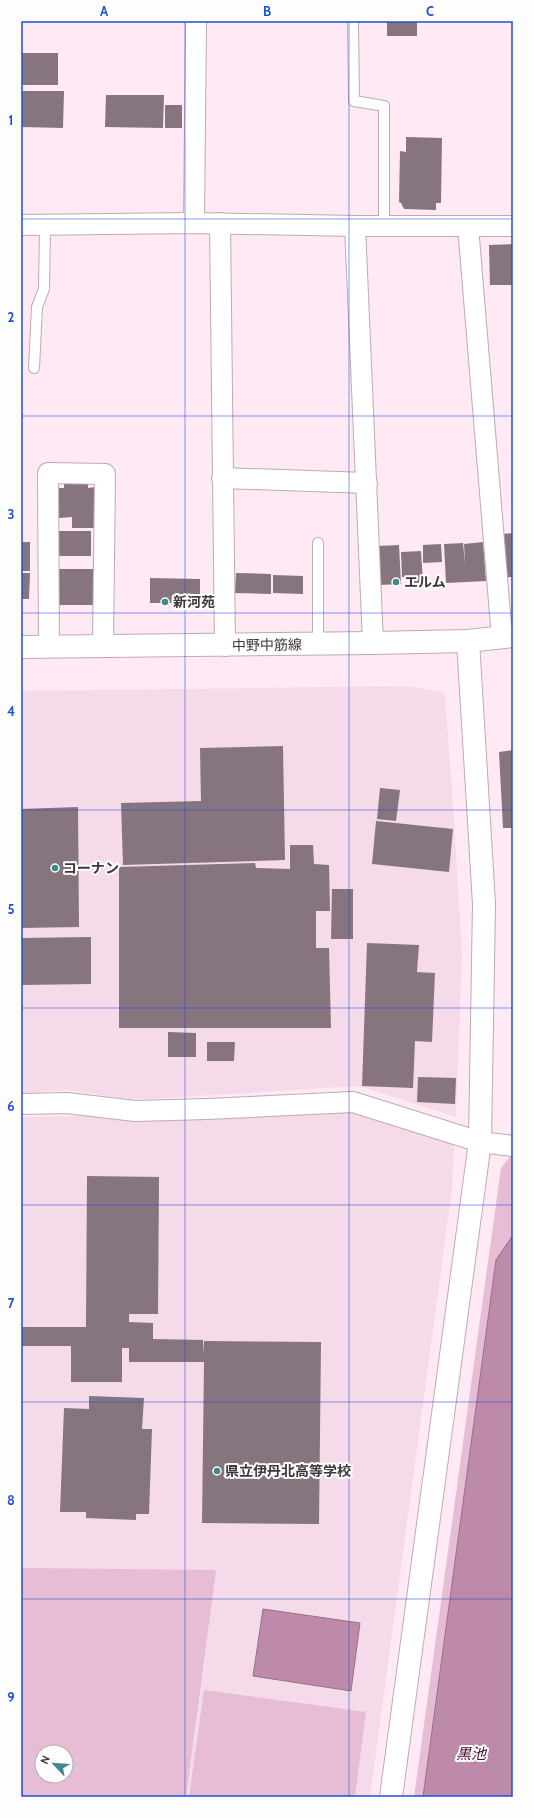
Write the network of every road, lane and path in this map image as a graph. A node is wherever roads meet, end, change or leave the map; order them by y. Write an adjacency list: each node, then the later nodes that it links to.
1 (196, 21): 3 (street)
2 (353, 21): 6 (lane)
3 (194, 222): 4 (street); 7 (street)
4 (220, 223): 8 (street); 12 (street)
5 (21, 225): 7 (street)
6 (384, 225): 8 (street); 9 (street)
7 (45, 226): 11 (lane)
8 (355, 226): 13 (street)
9 (468, 226): 10 (street); 15 (street)
10 (513, 226)
11 (34, 368)
12 (222, 478): 13 (street); 20 (street)
13 (367, 483): 18 (street)
14 (318, 544): 17 (lane)
15 (508, 637): 16 (street, 中野中筋線)
16 (468, 641): 18 (street, 中野中筋線); 24 (street)
17 (318, 643): 18 (street, 中野中筋線); 20 (street, 中野中筋線)
18 (374, 643)
19 (103, 646): 20 (street, 中野中筋線); 22 (street, 中野中筋線); 22 (street)
20 (224, 646)
21 (21, 647): 22 (street, 中野中筋線)
22 (49, 647)
23 (21, 1104): 24 (street)
24 (480, 1142): 25 (street); 26 (street)
25 (513, 1146)
26 (391, 1797)

